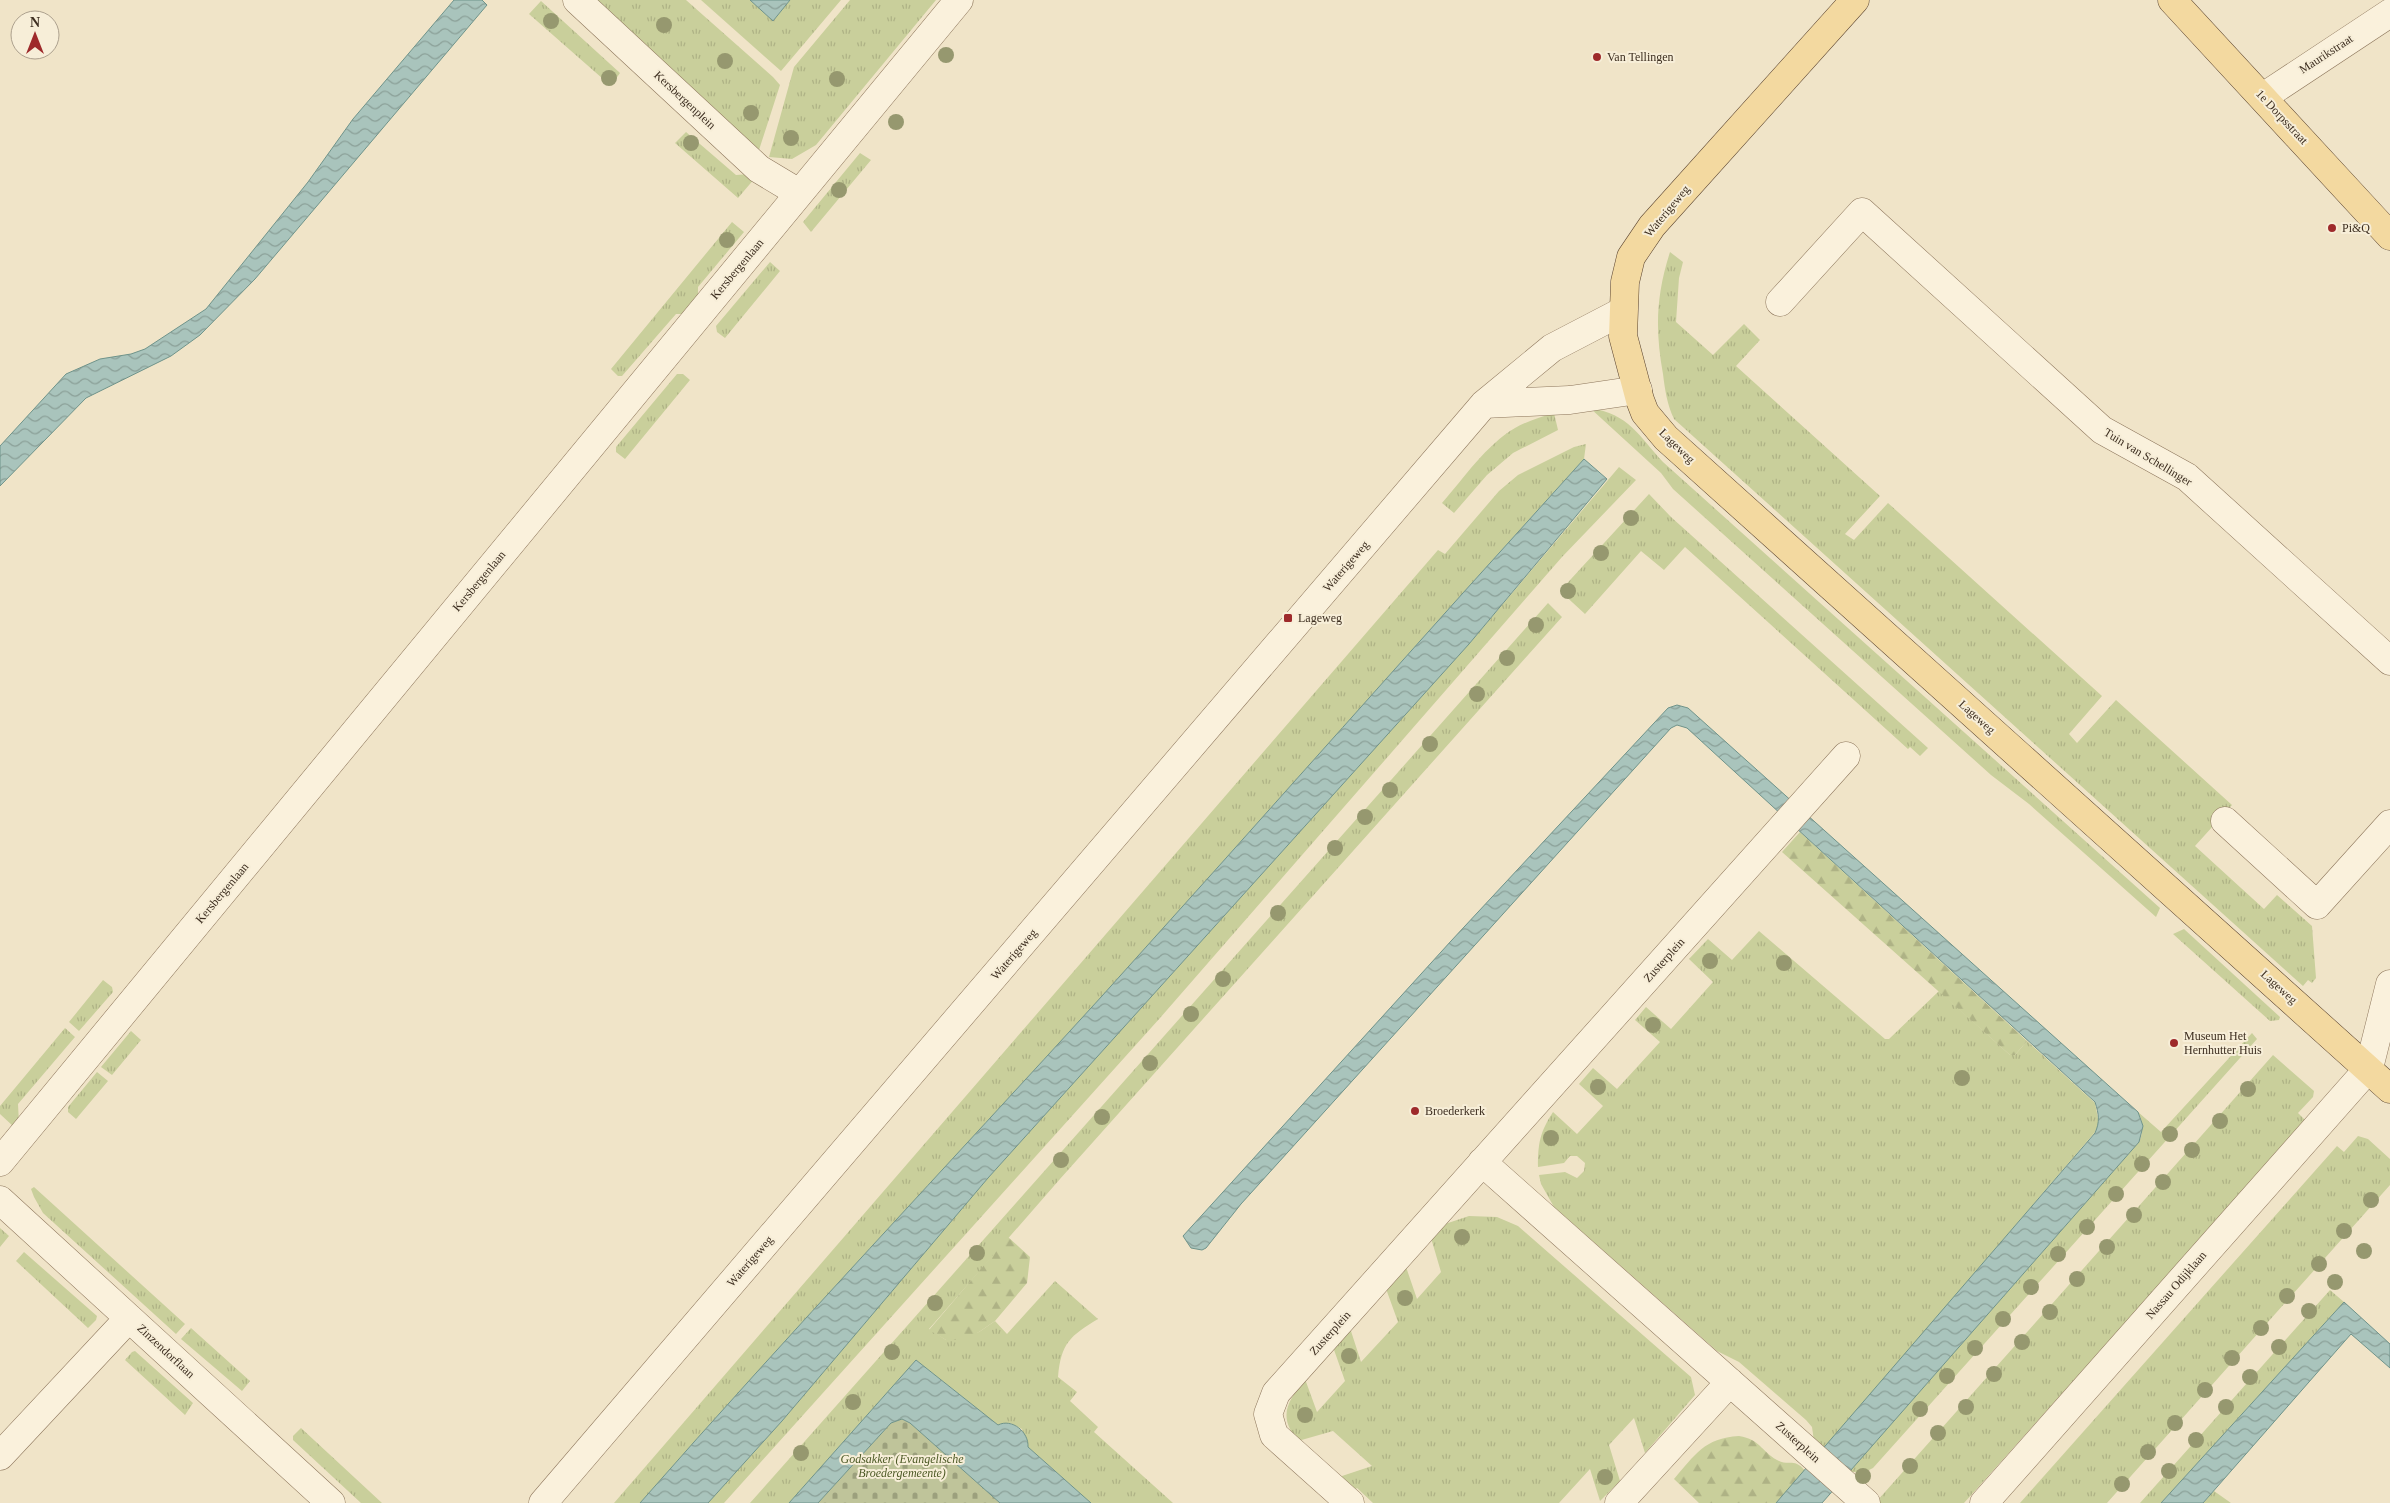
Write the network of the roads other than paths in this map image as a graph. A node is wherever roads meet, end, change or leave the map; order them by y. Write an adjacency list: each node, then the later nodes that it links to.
1 (577, 0): 7 (street, Kersbergenplein)
2 (959, 0): 7 (street, Kersbergenlaan)
3 (1855, 0): 10 (main road, Waterigeweg)
4 (2172, 0): 6 (main road, 1e Dorpsstraat)
5 (2390, 13): 6 (street, Maurikstraat)
6 (2263, 97): 8 (main road, 1e Dorpsstraat)
7 (799, 193): 20 (street, Kersbergenlaan)
8 (2390, 236)
9 (1780, 302): 13 (street, Tuin van Schellinger)
10 (1623, 311): 11 (main road, Lageweg); 12 (street, Waterigeweg)
11 (1638, 390): 12 (street); 18 (main road, Lageweg)
12 (1484, 404): 28 (street, Waterigeweg)
13 (2390, 661)
14 (1846, 756): 21 (street, Zusterplein)
15 (2225, 821): 16 (street)
16 (2390, 824)
17 (2390, 984): 18 (street)
18 (2379, 1066): 19 (main road, Lageweg); 31 (street, Nassau Odijklaan)
19 (2390, 1088)
20 (0, 1162)
21 (1482, 1162): 24 (street, Zusterplein); 29 (street, Zusterplein)
22 (0, 1200): 23 (street, Zinzendorflaan)
23 (129, 1318): 25 (street); 27 (street, Zinzendorflaan)
24 (1730, 1382): 26 (street, Zusterplein); 30 (street)
25 (0, 1456)
26 (1856, 1494)
27 (331, 1503)
28 (544, 1503)
29 (1350, 1503)
30 (1619, 1503)
31 (1984, 1503)

